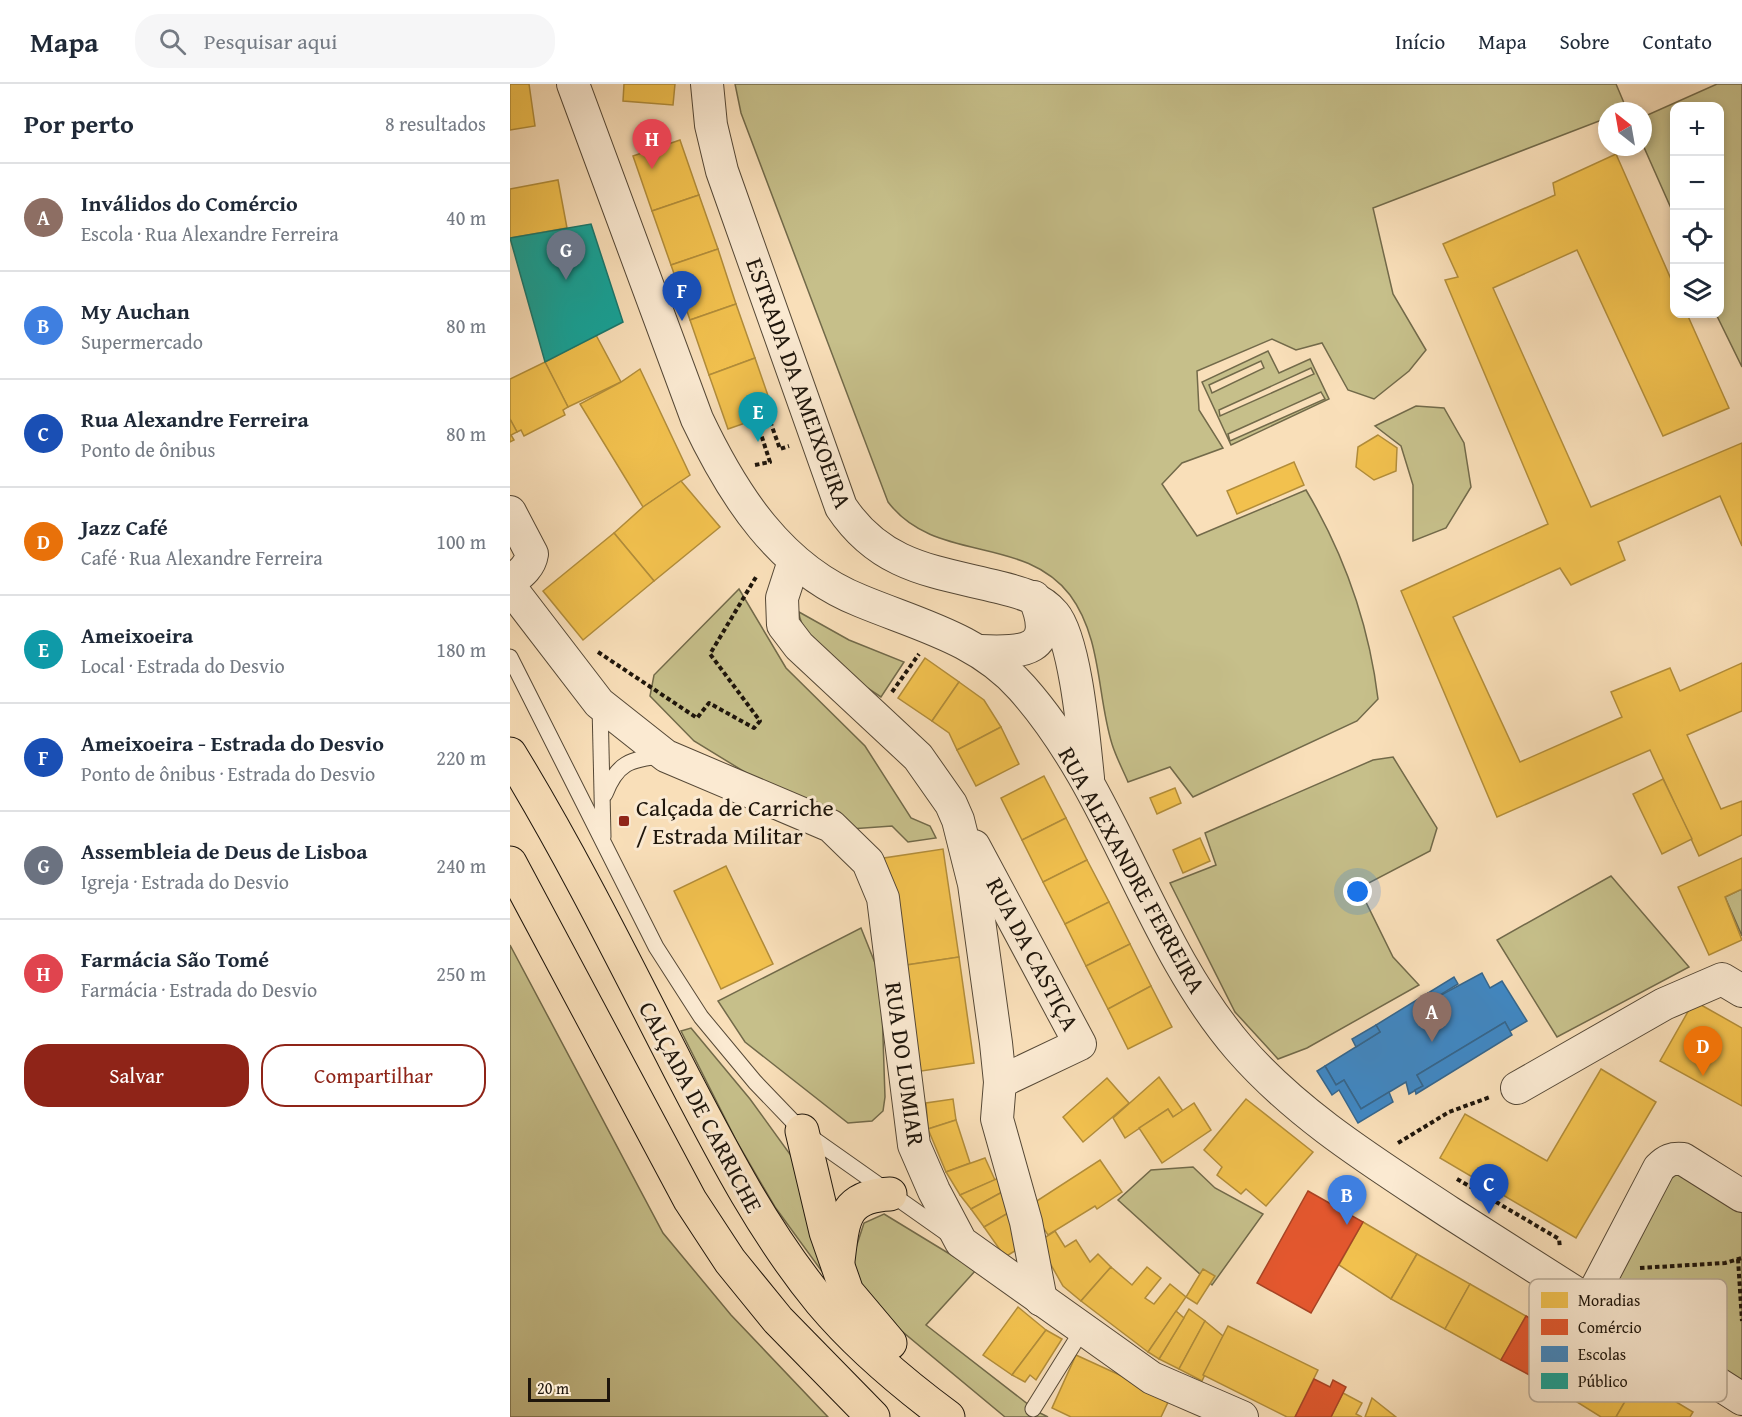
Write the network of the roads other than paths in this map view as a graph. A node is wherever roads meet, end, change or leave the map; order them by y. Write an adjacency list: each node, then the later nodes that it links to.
1 (573, 84): 4 (street, RUA ALEXANDRE FERREIRA)
2 (707, 84): 7 (street, ESTRADA DA AMEIXOEIRA)
3 (510, 512): 5 (street)
4 (785, 552): 8 (street, RUA ALEXANDRE FERREIRA); 15 (street, RUA DA CASTIÇA)
5 (510, 582)
6 (510, 587): 10 (street)
7 (1034, 597): 8 (street); 13 (street, ESTRADA DA AMEIXOEIRA)
8 (980, 651): 13 (street, RUA ALEXANDRE FERREIRA)
9 (510, 657): 16 (lane)
10 (599, 703): 12 (street, RUA DO LUMIAR); 14 (lane)
11 (510, 754): 35 (highway, CALÇADA DE CARRICHE)
12 (666, 756): 14 (lane); 24 (street, RUA DO LUMIAR)
13 (1090, 788): 26 (street, RUA ALEXANDRE FERREIRA)
14 (602, 802): 16 (lane)
15 (957, 820): 19 (street, RUA DA CASTIÇA); 19 (street, RUA DA CASTIÇA)
16 (604, 843): 21 (lane)
17 (510, 863): 34 (highway, CALÇADA DE CARRICHE)
18 (1742, 991): 20 (street)
19 (1000, 1082): 28 (street, RUA DA CASTIÇA)
20 (1517, 1088)
21 (802, 1131): 22 (lane); 25 (highway)
22 (890, 1194): 24 (lane); 25 (highway)
23 (1742, 1196): 27 (street)
24 (961, 1242): 28 (street, RUA DO LUMIAR)
25 (837, 1268): 36 (highway)
26 (1554, 1279)
27 (1601, 1279)
28 (1041, 1300): 29 (street, RUA DO LUMIAR)
29 (1083, 1329): 32 (lane); 33 (street, RUA DO LUMIAR)
30 (1727, 1389): 31 (street, RUA ALEXANDRE FERREIRA)
31 (1742, 1399)
32 (1033, 1408)
33 (1206, 1410): 37 (street, RUA DO LUMIAR)
34 (873, 1417)
35 (948, 1417)
36 (958, 1417)
37 (1242, 1417)

